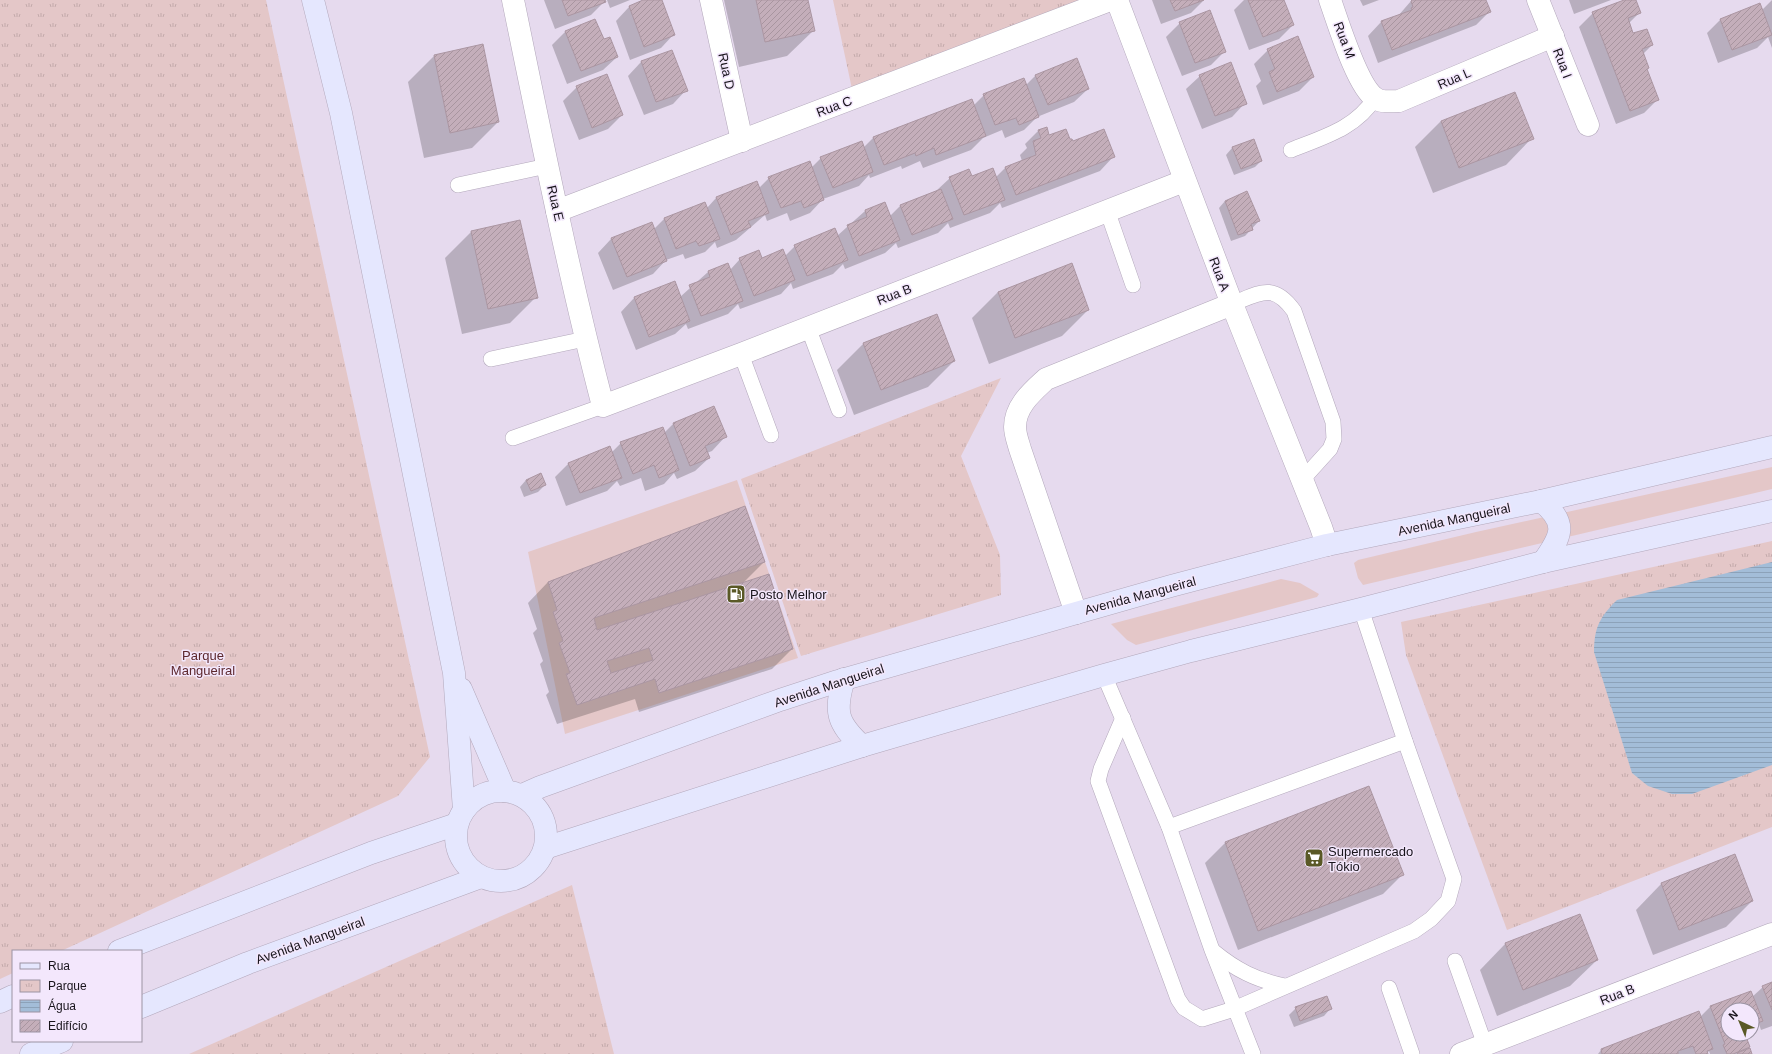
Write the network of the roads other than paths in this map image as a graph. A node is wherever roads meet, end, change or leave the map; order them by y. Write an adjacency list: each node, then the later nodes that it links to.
1 (313, 0): 36 (street)
2 (513, 0): 13 (street, Rua E)
3 (711, 0): 11 (street, Rua D)
4 (1110, 0): 11 (street, Rua C)
5 (1117, 0): 14 (street, Rua A)
6 (1330, 0): 9 (street, Rua M)
7 (1538, 0): 8 (street, Rua I)
8 (1553, 36): 9 (street, Rua L); 10 (street, Rua I)
9 (1375, 98): 12 (lane)
10 (1588, 125)
11 (742, 141): 17 (street, Rua C)
12 (1291, 150)
13 (547, 166): 15 (lane); 17 (street, Rua E)
14 (1184, 181): 16 (street, Rua B); 19 (street, Rua A)
15 (458, 185)
16 (1107, 210): 18 (lane); 20 (street, Rua B)
17 (557, 211): 21 (street, Rua E)
18 (1133, 285)
19 (1232, 304): 29 (street, Rua A); 29 (lane); 35 (street)
20 (808, 327): 22 (street, Rua B); 25 (lane)
21 (585, 339): 23 (lane); 24 (street, Rua E)
22 (741, 354): 24 (street, Rua B); 26 (lane)
23 (492, 359)
24 (603, 406): 27 (lane)
25 (838, 410)
26 (771, 435)
27 (513, 438)
28 (1772, 446): 30 (street, Avenida Mangueiral)
29 (1302, 480): 32 (street, Rua A)
30 (1541, 501): 32 (street, Avenida Mangueiral); 33 (street)
31 (1772, 511): 33 (street)
32 (1327, 545): 35 (street, Avenida Mangueiral)
33 (1542, 562): 34 (street)
34 (1361, 610): 37 (street); 40 (lane)
35 (1076, 613): 38 (street, Avenida Mangueiral)
36 (454, 673): 42 (street); 43 (street)
37 (1104, 675): 39 (lane); 41 (street)
38 (844, 679): 41 (street); 42 (street, Avenida Mangueiral)
39 (1123, 718): 44 (lane); 56 (lane)
40 (1405, 741): 44 (lane); 51 (lane)
41 (862, 746): 45 (street)
42 (514, 793): 43 (street); 45 (street)
43 (460, 817): 46 (street); 48 (street)
44 (1170, 827): 49 (lane)
45 (545, 848): 46 (street)
46 (481, 877): 55 (street, Avenida Mangueiral)
47 (1772, 934): 58 (street, Rua B)
48 (122, 950)
49 (1212, 950): 51 (lane); 56 (lane)
50 (1456, 961): 58 (lane)
51 (1285, 986): 56 (lane)
52 (1389, 988): 61 (lane)
53 (12, 996): 54 (street)
54 (0, 1002)
55 (142, 1007)
56 (1234, 1009): 60 (lane)
57 (60, 1042): 59 (street)
58 (1485, 1045): 62 (street, Rua B)
59 (31, 1054)
60 (1253, 1054)
61 (1412, 1054)
62 (1461, 1054)

